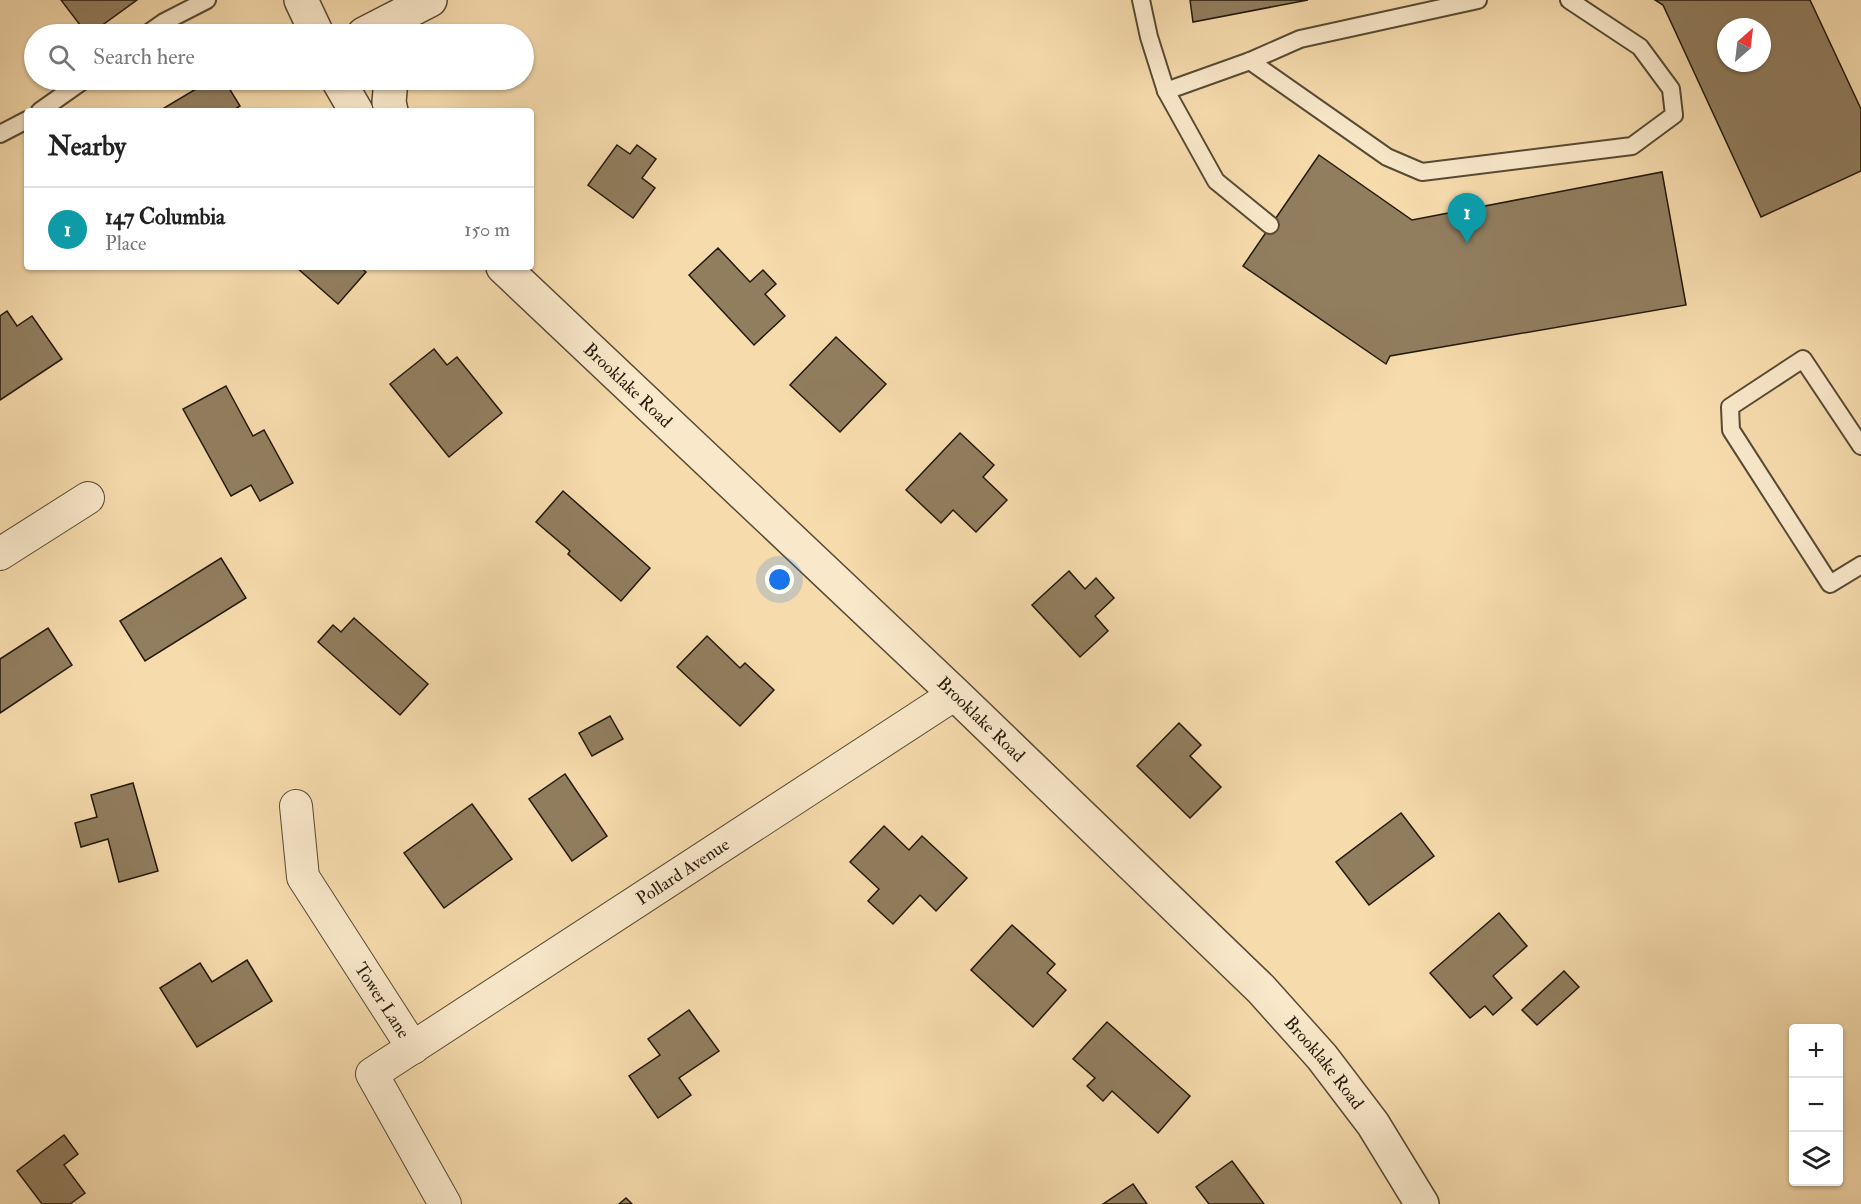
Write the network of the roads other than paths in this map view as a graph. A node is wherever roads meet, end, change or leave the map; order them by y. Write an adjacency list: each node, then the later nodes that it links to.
1 (207, 0): 8 (lane)
2 (301, 0): 9 (street)
3 (430, 0): 10 (street)
4 (443, 0): 11 (street)
5 (1141, 0): 16 (lane)
6 (1478, 0): 12 (lane)
7 (1569, 0): 12 (lane)
8 (161, 24)
9 (312, 24)
10 (383, 24)
11 (424, 24)
12 (1250, 60): 16 (lane)
13 (70, 90): 17 (lane)
14 (344, 90): 18 (street)
15 (390, 90): 19 (street)
16 (1166, 91): 22 (lane)
17 (44, 108)
18 (354, 108)
19 (390, 108)
20 (24, 122): 21 (lane)
21 (1, 133)
22 (1270, 225)
23 (505, 270): 28 (street, Brooklake Road)
24 (1861, 446): 27 (lane)
25 (88, 498): 26 (street)
26 (0, 554)
27 (1861, 565)
28 (955, 694): 30 (street, Pollard Avenue); 32 (street, Brooklake Road)
29 (296, 806): 30 (street, Tower Lane)
30 (413, 1048): 31 (street, Tower Lane)
31 (445, 1204)
32 (1422, 1204)

